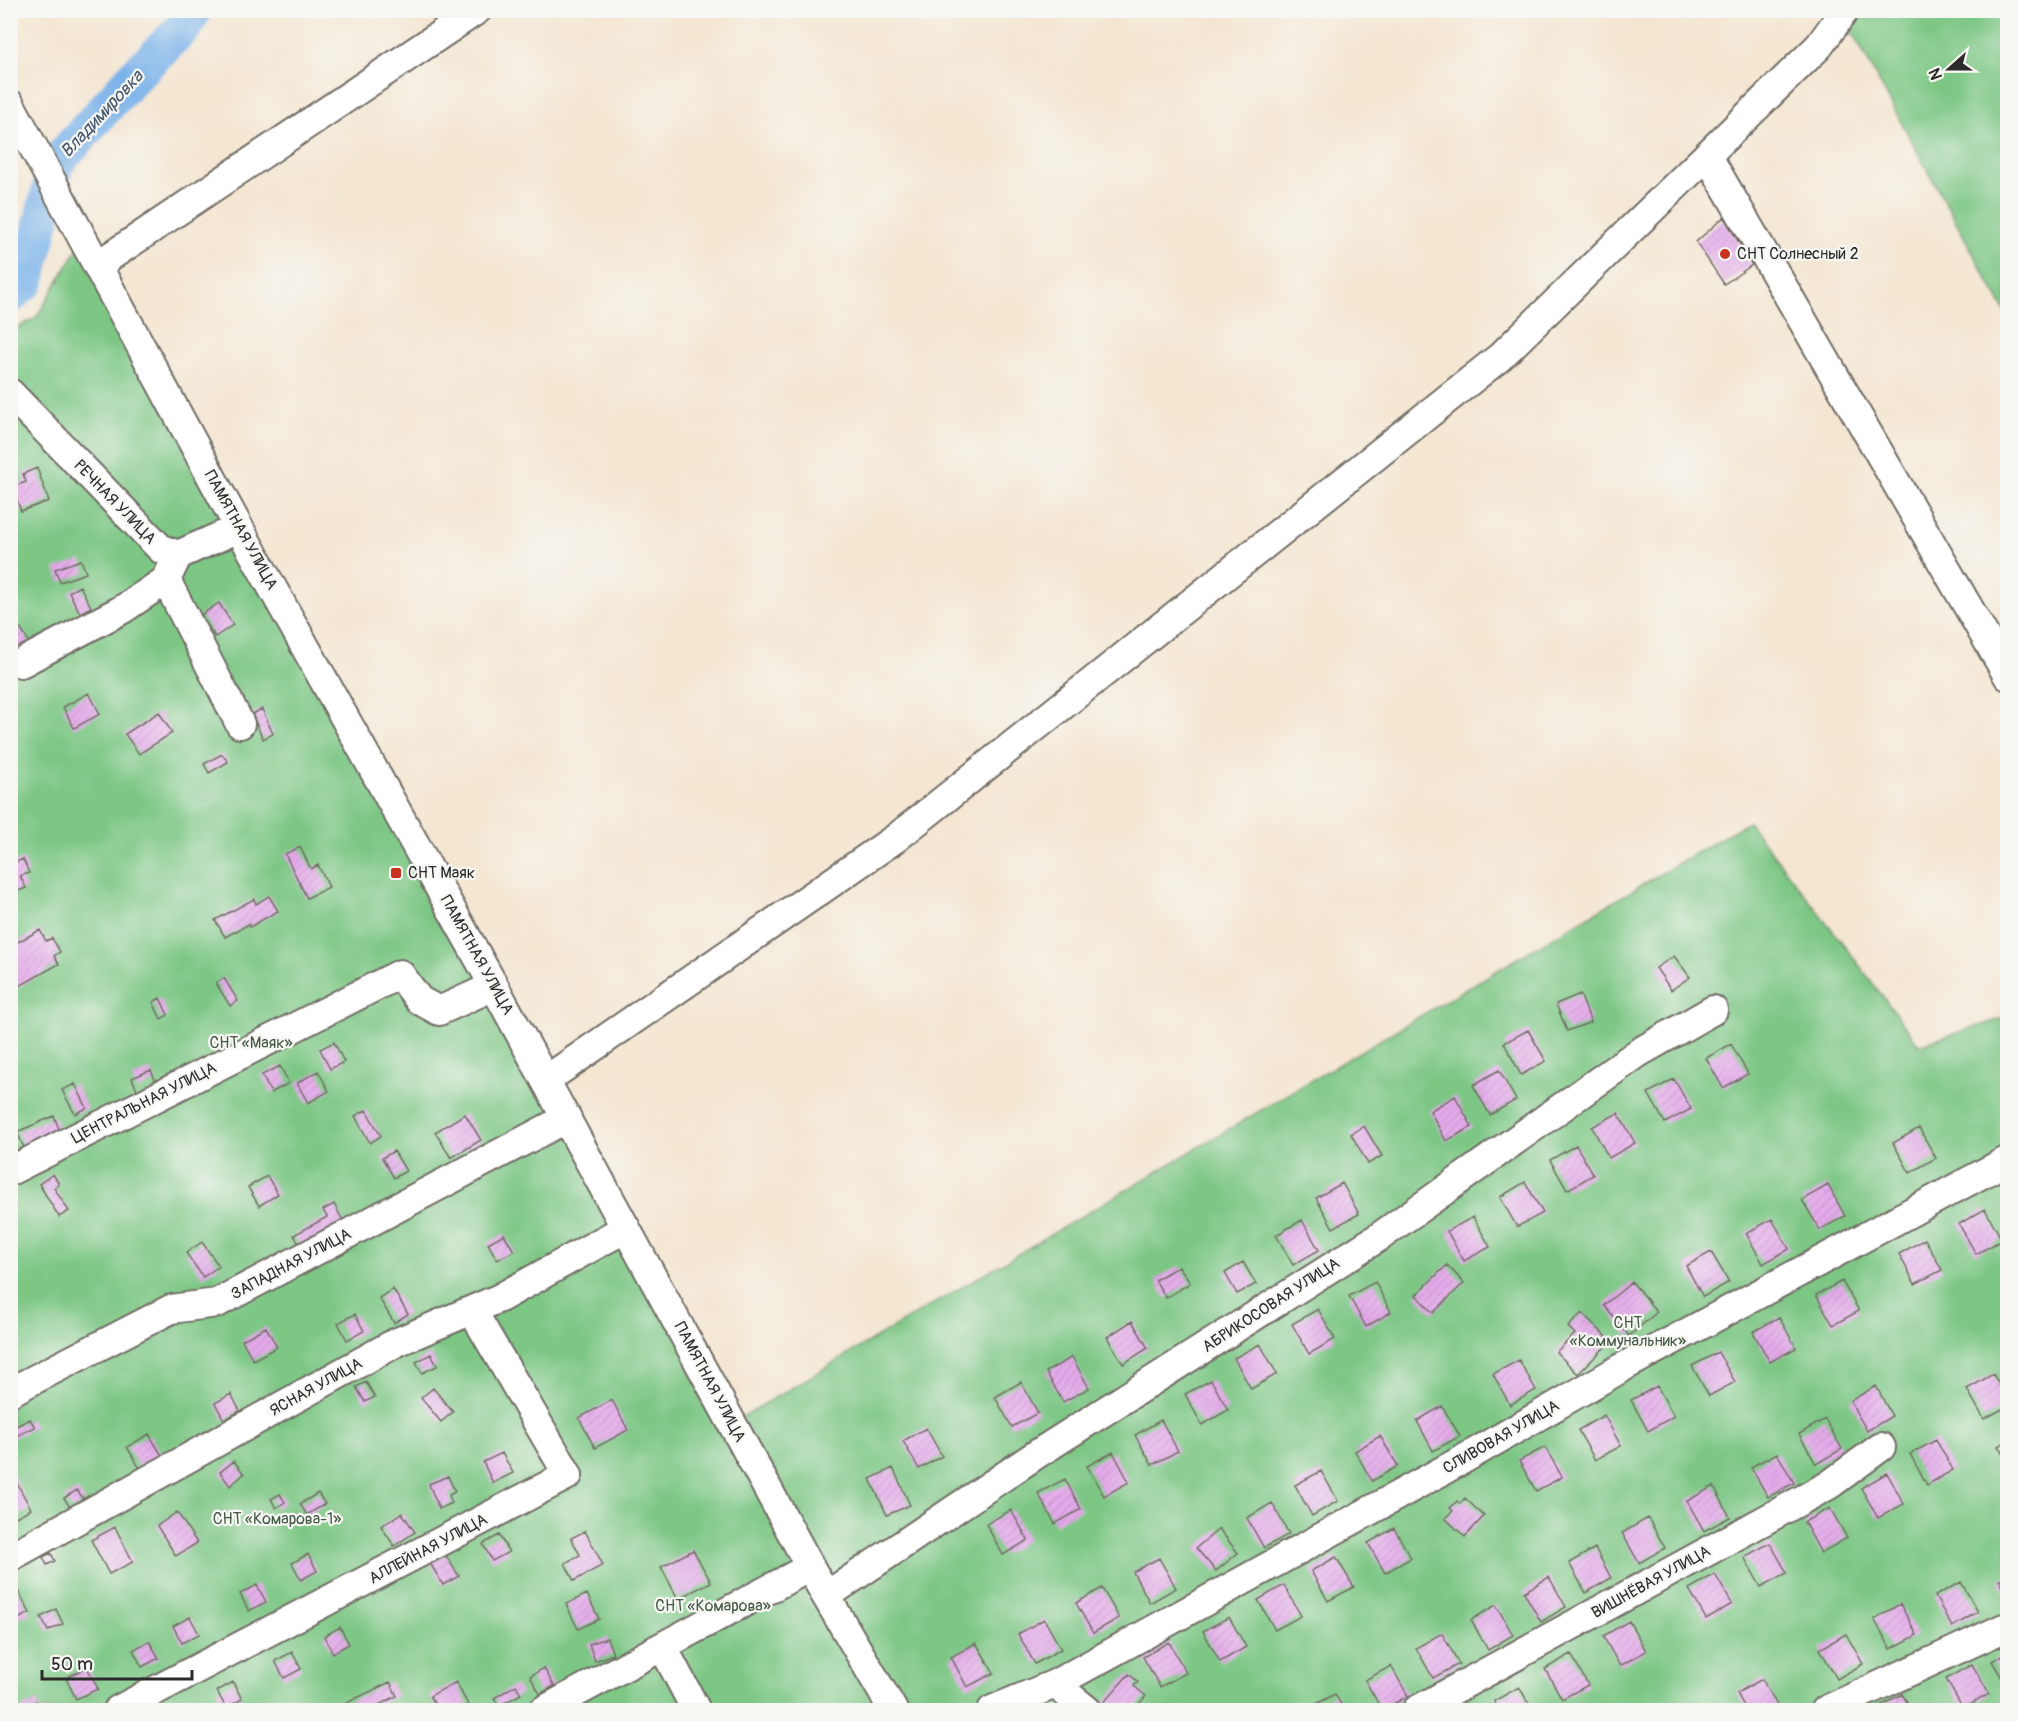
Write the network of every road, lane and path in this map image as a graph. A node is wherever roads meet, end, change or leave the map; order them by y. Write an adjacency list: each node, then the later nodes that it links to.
1 (477, 10): 5 (street)
2 (1845, 10): 4 (street)
3 (10, 104): 5 (street, ПАМЯТНАЯ УЛИЦА)
4 (1707, 155): 11 (street); 15 (street)
5 (99, 264): 7 (street, ПАМЯТНАЯ УЛИЦА)
6 (10, 393): 8 (street, РЕЧНАЯ УЛИЦА)
7 (239, 528): 8 (street); 13 (street, ПАМЯТНАЯ УЛИЦА)
8 (178, 555): 9 (street)
9 (166, 580): 10 (street); 12 (street)
10 (21, 663)
11 (2007, 676)
12 (240, 724)
13 (495, 986): 15 (street, ПАМЯТНАЯ УЛИЦА); 18 (street, ЦЕНТРАЛЬНАЯ УЛИЦА)
14 (1713, 1010): 25 (street, АБРИКОСОВАЯ УЛИЦА)
15 (546, 1080): 16 (street, ПАМЯТНАЯ УЛИЦА)
16 (567, 1118): 19 (street, ПАМЯТНАЯ УЛИЦА); 21 (street, ЗАПАДНАЯ УЛИЦА)
17 (2007, 1160): 28 (street, СЛИВОВАЯ УЛИЦА)
18 (10, 1171)
19 (626, 1228): 20 (street, ЯСНАЯ УЛИЦА); 24 (street, ПАМЯТНАЯ УЛИЦА)
20 (472, 1310): 23 (street, ЯСНАЯ УЛИЦА); 29 (street, АЛЛЕЙНАЯ УЛИЦА)
21 (10, 1392)
22 (1881, 1447): 35 (street, ВИШНЁВАЯ УЛИЦА)
23 (10, 1557)
24 (810, 1567): 25 (street, ПАМЯТНАЯ УЛИЦА); 27 (street)
25 (825, 1596): 32 (street, ПАМЯТНАЯ УЛИЦА)
26 (2004, 1628): 36 (street)
27 (663, 1647): 30 (street); 31 (street)
28 (1055, 1684): 33 (street, СЛИВОВАЯ УЛИЦА); 34 (street)
29 (118, 1710)
30 (544, 1710)
31 (696, 1710)
32 (893, 1710)
33 (993, 1710)
34 (1087, 1710)
35 (1417, 1710)
36 (1826, 1710)

